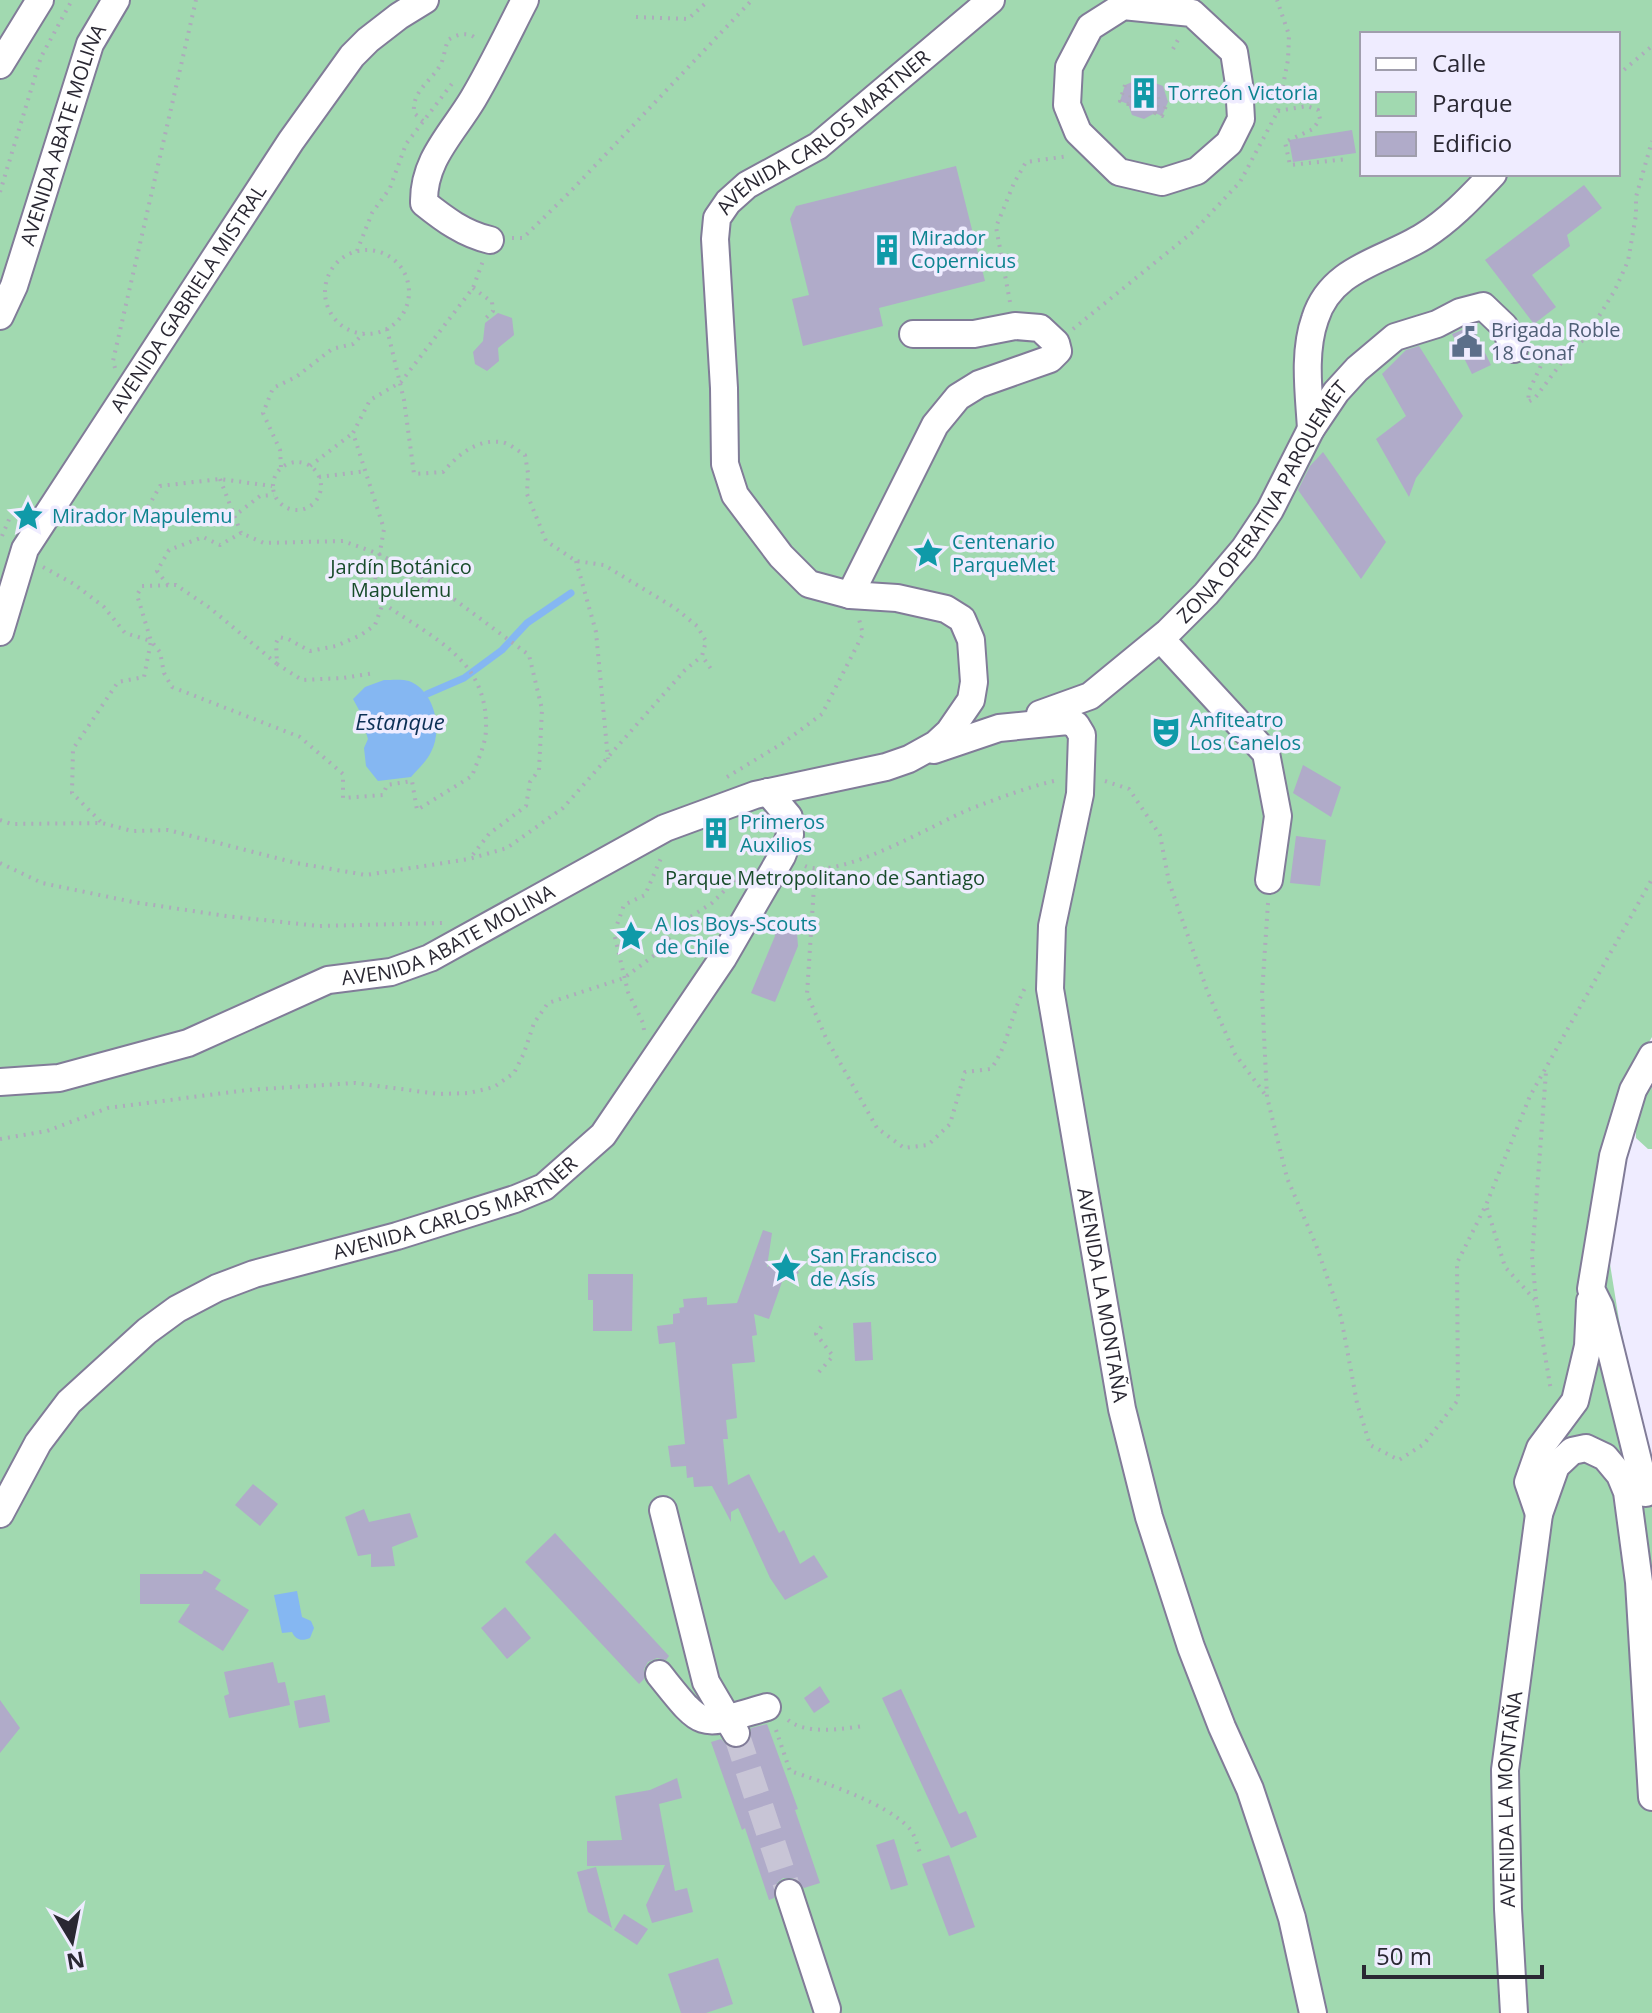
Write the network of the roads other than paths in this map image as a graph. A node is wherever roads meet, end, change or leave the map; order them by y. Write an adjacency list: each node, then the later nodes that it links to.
1 (40, 0): 7 (street)
2 (116, 0): 10 (street, AVENIDA ABATE MOLINA)
3 (425, 0): 15 (street, AVENIDA GABRIELA MISTRAL)
4 (525, 0): 9 (street)
5 (991, 0): 14 (street, AVENIDA CARLOS MARTNER)
6 (1195, 6): 6 (street)
7 (0, 65)
8 (1491, 176): 13 (street)
9 (490, 240)
10 (0, 316)
11 (913, 334): 14 (street)
12 (1514, 349): 13 (street, ZONA OPERATIVA PARQUEMET)
13 (1311, 429): 16 (street, ZONA OPERATIVA PARQUEMET)
14 (854, 604): 18 (street, AVENIDA CARLOS MARTNER)
15 (0, 632)
16 (1161, 639): 17 (street, ZONA OPERATIVA PARQUEMET); 20 (street)
17 (999, 728): 18 (street, AVENIDA LA MONTAÑA); 34 (street, AVENIDA LA MONTAÑA)
18 (898, 763): 19 (street, AVENIDA ABATE MOLINA)
19 (768, 792): 22 (street, AVENIDA ABATE MOLINA); 26 (street, AVENIDA CARLOS MARTNER)
20 (1269, 880)
21 (1652, 1056): 23 (street)
22 (0, 1082)
23 (1596, 1298): 24 (street); 27 (street)
24 (1646, 1493)
25 (663, 1510): 30 (street)
26 (0, 1514)
27 (1539, 1514): 31 (street, AVENIDA LA MONTAÑA); 35 (street, AVENIDA LA MONTAÑA)
28 (659, 1674): 30 (street)
29 (767, 1707): 30 (street)
30 (732, 1726)
31 (1652, 1797)
32 (789, 1893): 33 (street)
33 (827, 2009)
34 (1313, 2013)
35 (1514, 2013)

